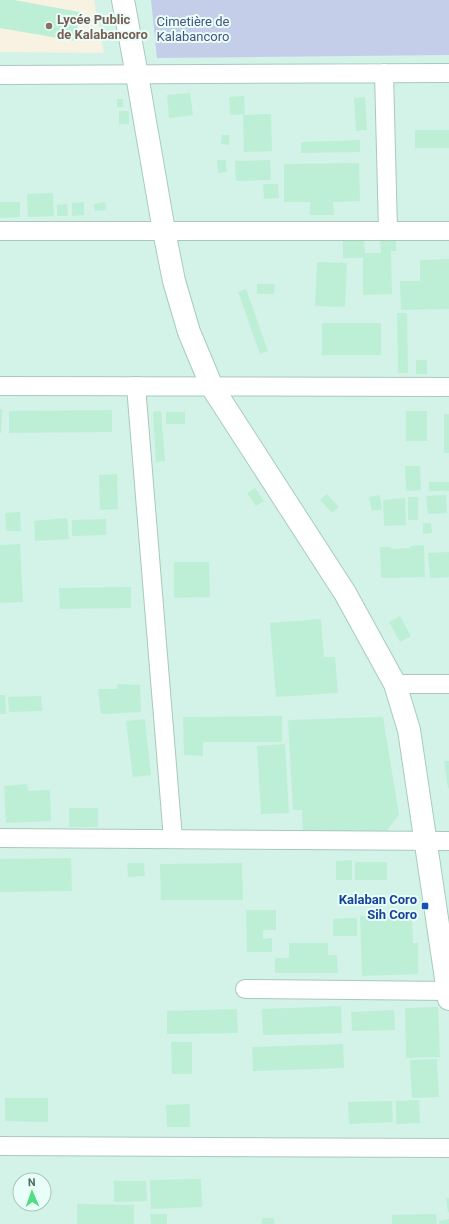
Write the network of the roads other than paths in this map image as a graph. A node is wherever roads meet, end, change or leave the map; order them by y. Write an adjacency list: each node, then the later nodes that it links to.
1 (123, 0): 4 (main road)
2 (384, 73): 3 (street); 4 (street); 8 (street)
3 (449, 73)
4 (137, 74): 5 (street); 7 (main road)
5 (0, 76)
6 (0, 231): 7 (street)
7 (164, 231): 8 (street); 12 (main road)
8 (388, 231): 9 (street)
9 (449, 231)
10 (0, 386): 11 (street)
11 (136, 386): 12 (street); 17 (street)
12 (212, 387): 13 (street); 14 (main road)
13 (449, 387)
14 (395, 684): 15 (street); 18 (main road)
15 (449, 684)
16 (0, 838): 17 (street)
17 (172, 839): 18 (street)
18 (426, 841): 19 (street); 21 (main road)
19 (449, 841)
20 (245, 989): 21 (street)
21 (449, 994)
22 (0, 1146): 23 (street)
23 (449, 1148)

